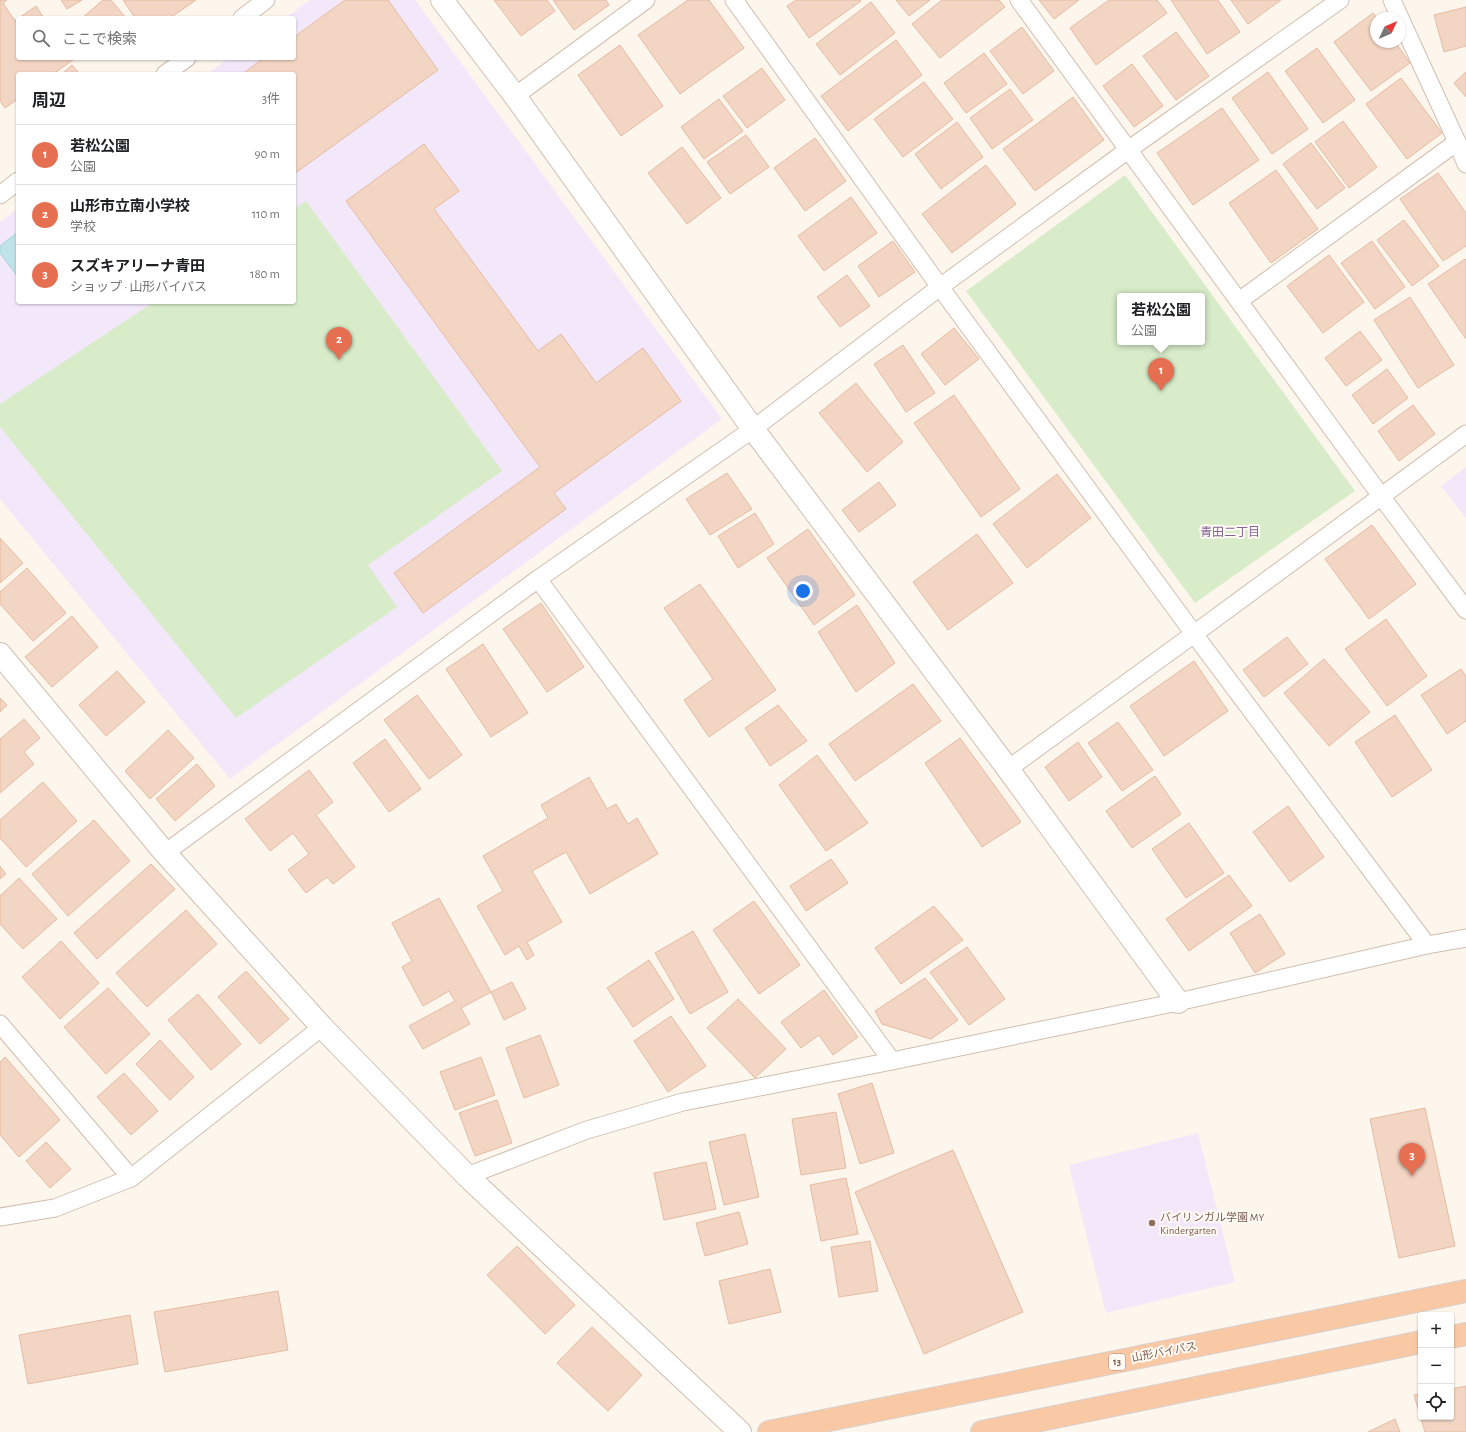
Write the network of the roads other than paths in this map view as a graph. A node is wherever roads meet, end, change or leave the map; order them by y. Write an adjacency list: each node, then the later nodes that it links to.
1 (266, 0): 9 (lane)
2 (442, 0): 13 (street)
3 (646, 0): 13 (lane)
4 (734, 0): 19 (lane)
5 (1019, 0): 15 (lane)
6 (1340, 0): 15 (lane)
7 (1392, 0): 8 (lane)
8 (1397, 12)
9 (245, 16)
10 (1406, 31): 14 (lane)
11 (184, 60): 12 (lane)
12 (168, 72)
13 (515, 96): 21 (street)
14 (1457, 142): 16 (lane); 20 (lane)
15 (1128, 150): 19 (lane); 20 (lane)
16 (1466, 164)
17 (16, 182): 18 (lane)
18 (0, 194)
19 (940, 287): 21 (lane); 26 (lane)
20 (1239, 301): 23 (lane)
21 (753, 429): 24 (lane); 28 (street)
22 (1466, 434): 23 (lane)
23 (1381, 496): 25 (lane); 26 (lane)
24 (538, 580): 29 (lane); 35 (lane)
25 (1466, 610)
26 (1194, 634): 28 (lane); 31 (lane)
27 (0, 654): 29 (street)
28 (1008, 769): 32 (street)
29 (165, 853): 34 (street)
30 (1466, 938): 31 (lane)
31 (1427, 946): 32 (lane)
32 (1178, 1002): 35 (lane)
33 (0, 1024): 37 (lane)
34 (322, 1027): 36 (street); 37 (lane)
35 (892, 1061): 36 (lane)
36 (467, 1176): 43 (street)
37 (131, 1178): 38 (lane)
38 (0, 1217)
39 (1466, 1292): 44 (highway, 山形バイパス / 13)
40 (1466, 1334): 41 (highway)
41 (1454, 1336)
42 (1418, 1343): 45 (highway)
43 (740, 1432)
44 (768, 1432)
45 (982, 1432)

